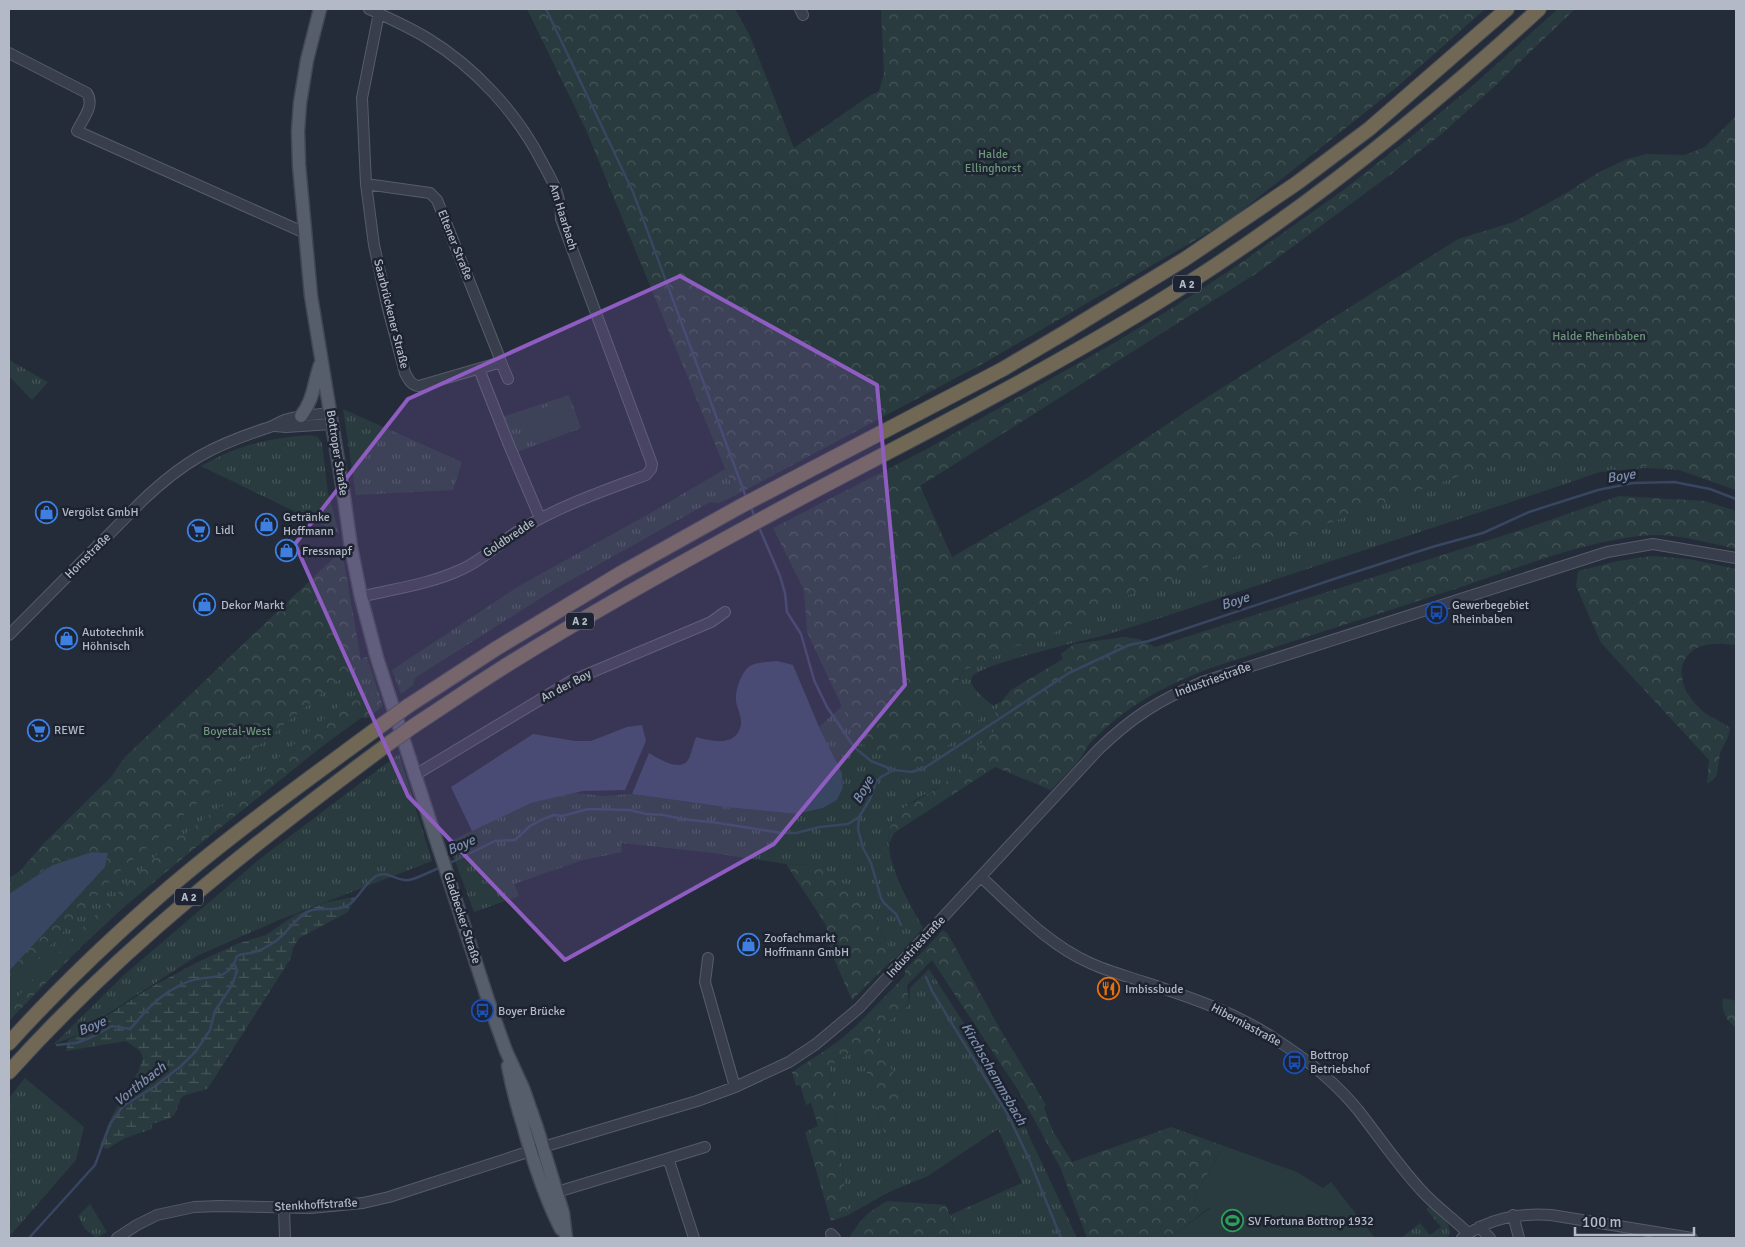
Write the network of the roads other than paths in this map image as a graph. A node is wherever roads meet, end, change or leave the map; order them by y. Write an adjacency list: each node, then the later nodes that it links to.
1 (320, 9): 7 (main road, Bottroper Straße)
2 (1507, 9): 25 (highway, A 2, bridge)
3 (1539, 9): 27 (highway, A 2, bridge)
4 (374, 11): 6 (street, Saarbrückener Straße); 15 (street, Am Haarbach)
5 (9, 53): 7 (street)
6 (366, 184): 8 (street, Eltener Straße); 10 (street, Saarbrückener Straße)
7 (305, 233): 9 (main road, Bottroper Straße)
8 (500, 360): 10 (street); 11 (street, Eltener Straße)
9 (321, 362): 12 (main road); 13 (main road, Bottroper Straße)
10 (480, 369): 16 (street)
11 (508, 379)
12 (301, 416): 13 (street, Hornstraße); 14 (street, Hornstraße)
13 (331, 418): 14 (street, Hornstraße); 18 (main road, Bottroper Straße)
14 (275, 426): 20 (street, Hornstraße)
15 (652, 467): 16 (street, Goldbredde)
16 (540, 518): 18 (street, Goldbredde)
17 (1736, 558): 23 (street, Industriestraße)
18 (361, 597): 21 (main road, Bottroper Straße)
19 (725, 612): 22 (street, An der Boy)
20 (9, 635)
21 (381, 670): 22 (main road, Gladbecker Straße)
22 (415, 775): 26 (main road, Gladbecker Straße)
23 (981, 877): 28 (street, Industriestraße); 37 (street, Hiberniastraße)
24 (708, 958): 28 (street)
25 (9, 1043)
26 (506, 1051): 29 (main road, Gladbecker Straße); 31 (main road, Gladbecker Straße)
27 (9, 1072)
28 (736, 1087): 29 (street, Industriestraße)
29 (543, 1147): 31 (street, Stenkhoffstraße); 33 (main road, Gladbecker Straße)
30 (705, 1147): 32 (street)
31 (530, 1152): 34 (street, Stenkhoffstraße); 40 (main road, Gladbecker Straße)
32 (666, 1159): 33 (street); 41 (street)
33 (557, 1192): 40 (main road, Gladbecker Straße)
34 (284, 1208): 38 (street, Stenkhoffstraße); 39 (street)
35 (1514, 1215): 36 (street); 43 (street); 44 (street)
36 (1479, 1228): 37 (street); 42 (street)
37 (1465, 1236)
38 (117, 1238)
39 (285, 1238)
40 (566, 1238)
41 (694, 1238)
42 (1490, 1238)
43 (1519, 1238)
44 (1692, 1238)

